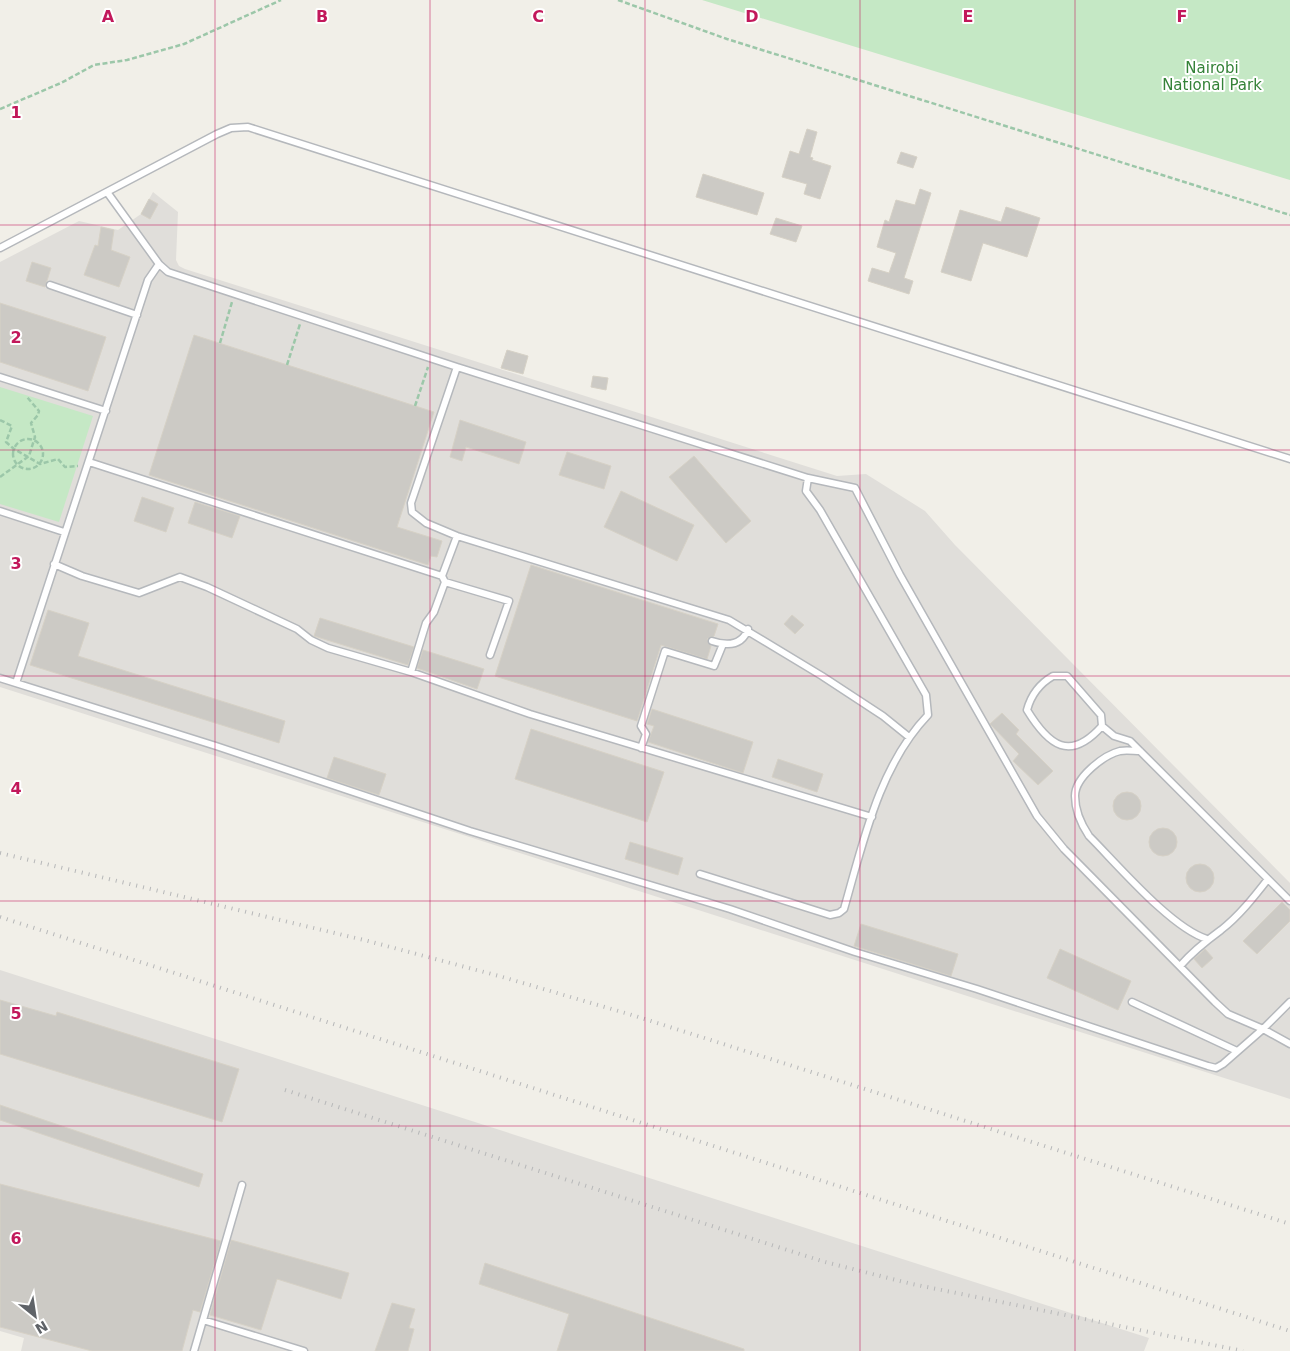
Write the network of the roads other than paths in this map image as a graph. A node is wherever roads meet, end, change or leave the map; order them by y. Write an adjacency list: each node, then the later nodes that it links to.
1 (107, 192): 2 (lane); 3 (lane); 9 (lane)
2 (0, 248)
3 (159, 264): 5 (lane); 6 (lane)
4 (50, 285): 5 (lane)
5 (137, 315): 8 (lane)
6 (457, 367): 11 (lane); 14 (lane)
7 (0, 377): 8 (lane)
8 (106, 411): 10 (lane)
9 (1290, 459)
10 (88, 465): 13 (lane); 16 (lane)
11 (808, 478): 25 (lane); 33 (lane)
12 (0, 511): 13 (lane)
13 (64, 532): 15 (lane)
14 (457, 536): 16 (lane); 17 (lane)
15 (54, 564): 21 (lane); 23 (lane)
16 (444, 579): 20 (lane); 21 (lane)
17 (748, 630): 19 (lane); 25 (lane)
18 (712, 641): 19 (lane)
19 (723, 644): 26 (lane)
20 (490, 655)
21 (411, 672): 26 (lane)
22 (0, 678): 23 (lane)
23 (16, 682): 38 (lane)
24 (1102, 726): 24 (lane); 27 (lane)
25 (908, 736): 28 (lane)
26 (641, 748): 28 (lane)
27 (1140, 751): 30 (lane); 32 (lane)
28 (872, 817): 29 (lane)
29 (700, 874)
30 (1268, 879): 31 (lane); 32 (lane)
31 (1290, 901)
32 (1207, 939): 33 (lane)
33 (1180, 966): 36 (lane)
34 (1132, 1002): 38 (lane)
35 (1290, 1002): 36 (lane)
36 (1263, 1029): 37 (lane); 38 (lane)
37 (1290, 1044)
38 (1238, 1051)
39 (242, 1185): 40 (lane)
40 (203, 1320): 41 (lane); 42 (lane)
41 (194, 1351)
42 (304, 1351)

